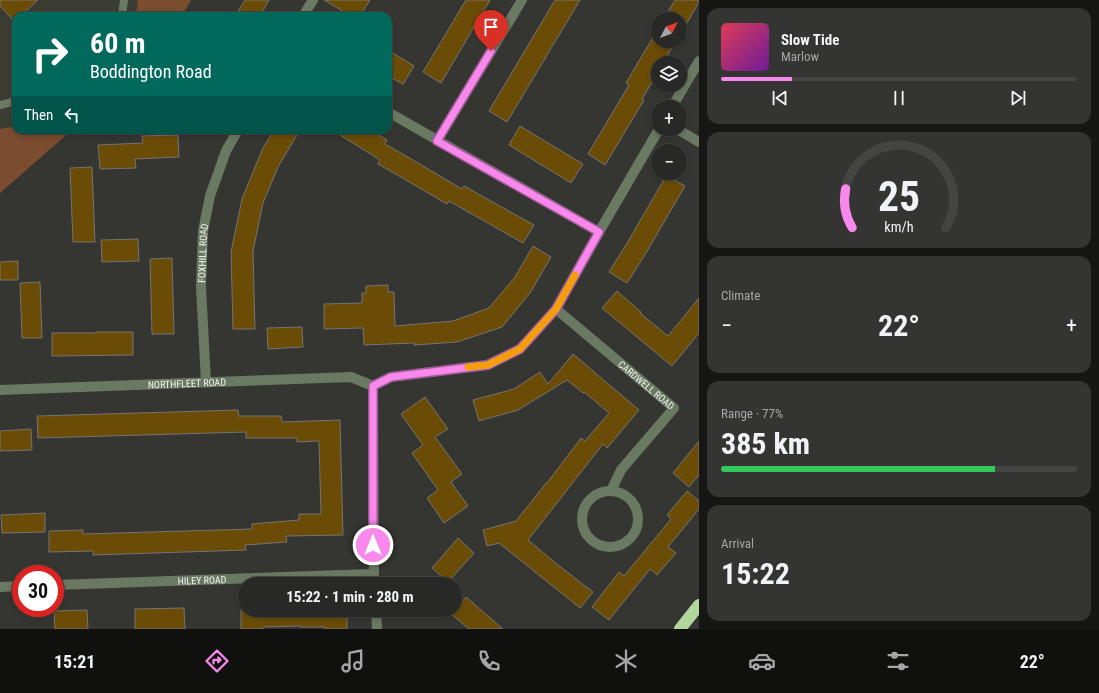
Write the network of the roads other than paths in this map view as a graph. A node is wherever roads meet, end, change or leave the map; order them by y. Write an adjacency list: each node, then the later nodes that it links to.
1 (124, 0): 4 (lane)
2 (313, 0): 5 (street)
3 (522, 0): 14 (street)
4 (122, 12)
5 (306, 12)
6 (699, 61): 7 (street)
7 (676, 100)
8 (12, 102): 9 (lane)
9 (0, 105)
10 (392, 114): 14 (street)
11 (236, 134): 18 (street, FOXHILL ROAD)
12 (687, 135): 15 (street)
13 (655, 136): 16 (street)
14 (437, 141): 16 (street)
15 (699, 142)
16 (599, 232): 17 (street)
17 (556, 309): 19 (street); 21 (street, CARDWELL ROAD)
18 (206, 382): 19 (street, NORTHFLEET ROAD); 20 (street, NORTHFLEET ROAD)
19 (373, 386): 22 (street)
20 (0, 390)
21 (611, 491): 21 (street)
22 (374, 577)
23 (238, 582): 24 (street, HILEY ROAD)
24 (64, 585)
25 (12, 586): 26 (street)
26 (0, 587)
27 (699, 605): 30 (highway)
28 (376, 617): 29 (street)
29 (377, 629)
30 (680, 629)

